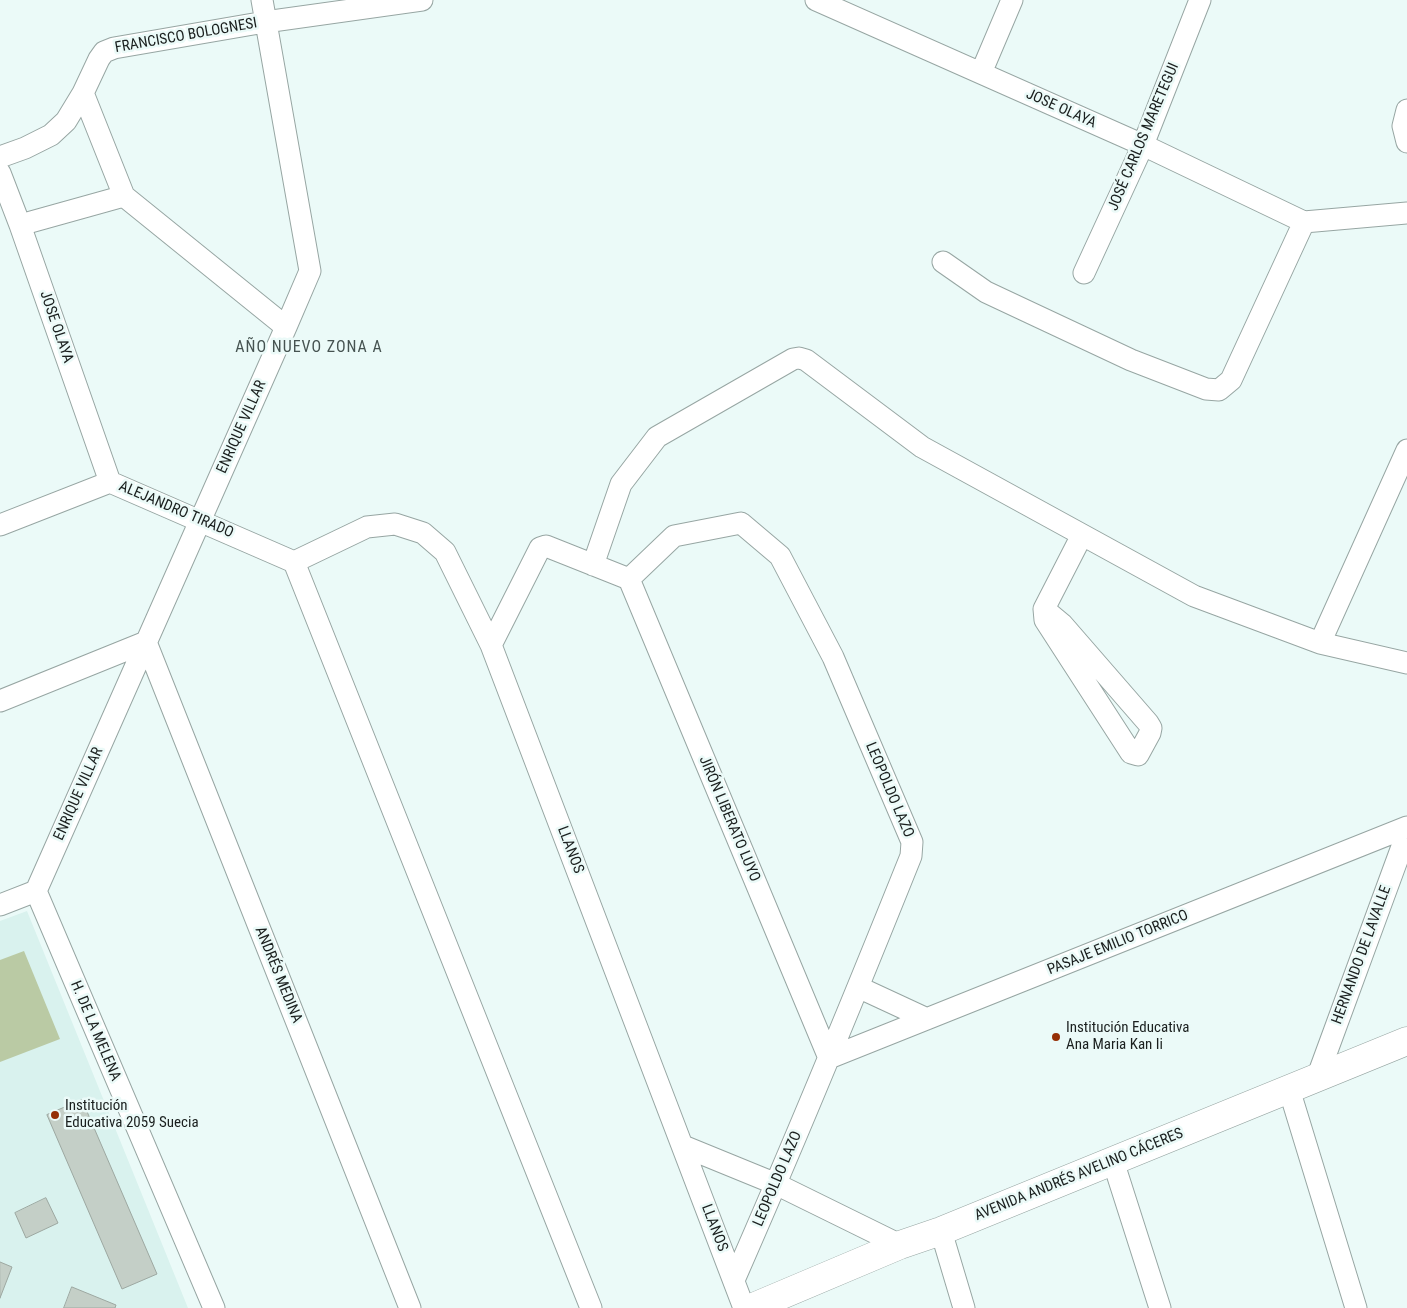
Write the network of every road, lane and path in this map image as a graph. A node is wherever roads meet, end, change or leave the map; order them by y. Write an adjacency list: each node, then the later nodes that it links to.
1 (262, 0): 6 (street, ENRIQUE VILLAR)
2 (422, 0): 6 (street, FRANCISCO BOLOGNESI)
3 (816, 0): 7 (street, JOSE OLAYA)
4 (1012, 0): 7 (street)
5 (1200, 0): 11 (street, JOSÉ CARLOS MARETEGUI)
6 (265, 22): 8 (street, FRANCISCO BOLOGNESI); 20 (street, ENRIQUE VILLAR)
7 (981, 73): 11 (street, JOSE OLAYA)
8 (83, 93): 12 (street, FRANCISCO BOLOGNESI); 14 (street)
9 (1407, 110): 10 (street)
10 (1407, 142)
11 (1143, 145): 16 (street, JOSE OLAYA); 19 (street, JOSÉ CARLOS MARETEGUI)
12 (0, 157)
13 (0, 173): 17 (street, JOSE OLAYA)
14 (124, 196): 17 (street); 20 (street)
15 (1407, 213): 16 (street)
16 (1304, 222): 18 (street)
17 (20, 225): 22 (street, JOSE OLAYA)
18 (943, 262)
19 (1084, 273)
20 (286, 328): 23 (street, ENRIQUE VILLAR)
21 (1407, 450): 31 (street)
22 (110, 482): 23 (street, ALEJANDRO TIRADO); 24 (street, ALEJANDRO TIRADO)
23 (200, 521): 26 (street, ALEJANDRO TIRADO); 30 (street, ENRIQUE VILLAR)
24 (0, 525)
25 (1082, 535): 27 (street); 29 (street); 31 (street)
26 (294, 562): 32 (street, LLANOS); 53 (street)
27 (593, 566): 28 (street); 32 (street)
28 (629, 580): 39 (street, LEOPOLDO LAZO); 42 (street, JIRÓN LIBERATO LUYO)
29 (1044, 609): 29 (street)
30 (146, 642): 34 (street); 37 (street, ENRIQUE VILLAR); 52 (street, ANDRÉS MEDINA)
31 (1320, 643): 33 (street)
32 (491, 645): 45 (street, LLANOS)
33 (1407, 663)
34 (0, 701)
35 (1407, 827): 40 (street, PASAJE EMILIO TORRICO)
36 (1407, 833): 43 (street, HERNANDO DE LAVALLE)
37 (36, 891): 38 (street); 51 (street, H. DE LA MELENA)
38 (0, 905)
39 (858, 987): 40 (street); 42 (street, LEOPOLDO LAZO)
40 (927, 1019): 42 (street, PASAJE EMILIO TORRICO)
41 (1407, 1041): 43 (street, AVENIDA ANDRÉS AVELINO CÁCERES)
42 (829, 1058): 47 (street, LEOPOLDO LAZO)
43 (1317, 1078): 44 (street, AVENIDA ANDRÉS AVELINO CÁCERES)
44 (1289, 1089): 46 (street, AVENIDA ANDRÉS AVELINO CÁCERES); 58 (street)
45 (683, 1146): 47 (street); 50 (street, LLANOS)
46 (1113, 1160): 48 (street, AVENIDA ANDRÉS AVELINO CÁCERES); 57 (street)
47 (776, 1184): 49 (street); 50 (street, LEOPOLDO LAZO)
48 (941, 1231): 49 (street, AVENIDA ANDRÉS AVELINO CÁCERES); 56 (street)
49 (900, 1245): 55 (street, AVENIDA ANDRÉS AVELINO CÁCERES)
50 (734, 1280): 54 (street, LLANOS)
51 (214, 1308)
52 (410, 1308)
53 (591, 1308)
54 (744, 1308)
55 (751, 1308)
56 (964, 1308)
57 (1160, 1308)
58 (1356, 1308)

